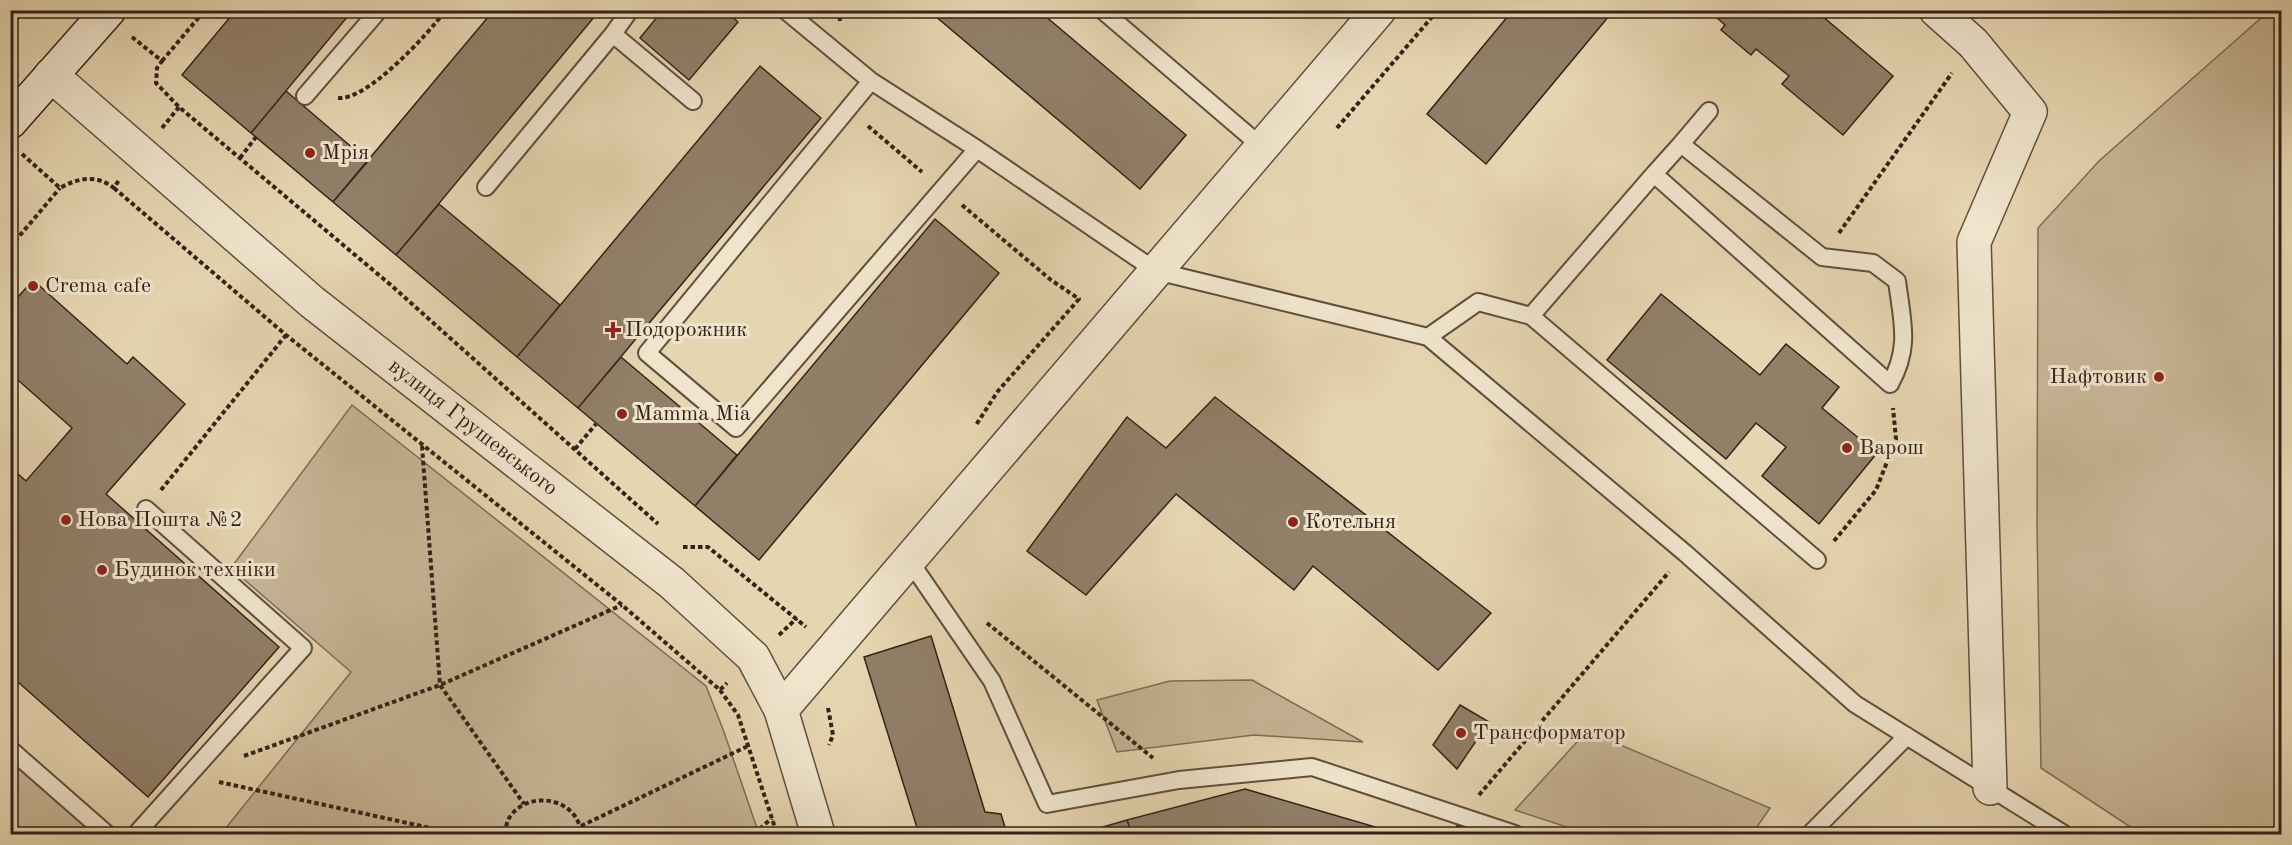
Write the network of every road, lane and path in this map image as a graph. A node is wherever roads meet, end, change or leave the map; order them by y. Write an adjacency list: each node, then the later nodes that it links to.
1 (25, 10): 12 (path)
2 (205, 10): 15 (path)
3 (379, 10): 18 (lane)
4 (446, 10): 18 (path)
5 (630, 10): 13 (lane)
6 (784, 10): 17 (lane)
7 (1102, 10): 26 (lane)
8 (1379, 10): 26 (street)
9 (1438, 10): 23 (path)
10 (1936, 10): 14 (street)
11 (107, 13): 15 (path); 16 (street)
12 (10, 27)
13 (613, 34): 19 (lane); 30 (lane)
14 (1973, 43): 35 (path); 67 (street)
15 (162, 61): 28 (path)
16 (51, 75): 21 (street); 55 (street, вулиця Грушевського)
17 (871, 81): 27 (lane); 33 (lane)
18 (305, 96)
19 (693, 101)
20 (1709, 111): 25 (lane)
21 (10, 122)
22 (865, 123): 33 (path)
23 (1337, 128)
24 (256, 137): 28 (path)
25 (1681, 144): 29 (lane); 35 (lane)
26 (1262, 147): 36 (street)
27 (977, 149): 33 (lane); 36 (lane)
28 (240, 158): 44 (path)
29 (1654, 174): 37 (lane); 40 (lane)
30 (486, 187)
31 (60, 188): 34 (path)
32 (114, 188): 38 (path)
33 (942, 189): 42 (path)
34 (10, 247)
35 (1822, 257): 40 (lane)
36 (1156, 271): 39 (lane); 50 (street)
37 (1531, 316): 39 (lane); 51 (lane)
38 (286, 335): 43 (path); 45 (path)
39 (1428, 337): 49 (lane)
40 (1890, 384): 48 (path)
41 (596, 424): 44 (path)
42 (973, 429)
43 (422, 446): 52 (path); 57 (path)
44 (575, 449): 46 (path)
45 (146, 509): 65 (lane)
46 (659, 525)
47 (675, 540): 53 (path)
48 (1829, 546)
49 (1684, 553): 60 (lane); 69 (path)
50 (909, 560): 56 (street); 66 (lane)
51 (1817, 560)
52 (622, 605): 57 (path); 58 (path)
53 (797, 618): 55 (path); 56 (path)
54 (981, 618): 66 (path)
55 (753, 657): 58 (path); 59 (street, вулиця Грушевського)
56 (819, 667): 59 (street); 62 (path)
57 (440, 685): 64 (path); 68 (path)
58 (720, 690): 61 (path)
59 (781, 710): 79 (street, вулиця Грушевського)
60 (1907, 736): 67 (lane); 81 (lane)
61 (748, 746): 70 (path); 71 (path)
62 (828, 747)
63 (10, 749): 72 (lane)
64 (244, 756)
65 (189, 776): 73 (lane); 74 (path)
66 (1179, 780): 69 (lane)
67 (1990, 788): 82 (lane)
68 (524, 804): 71 (path); 75 (path)
69 (1461, 816): 80 (lane)
70 (772, 818): 77 (path); 78 (path)
71 (581, 826): 76 (path)
72 (107, 834)
73 (136, 834)
74 (458, 834)
75 (505, 834)
76 (581, 834)
77 (754, 834)
78 (777, 834)
79 (818, 834)
80 (1515, 834)
81 (1810, 834)
82 (2064, 834)

